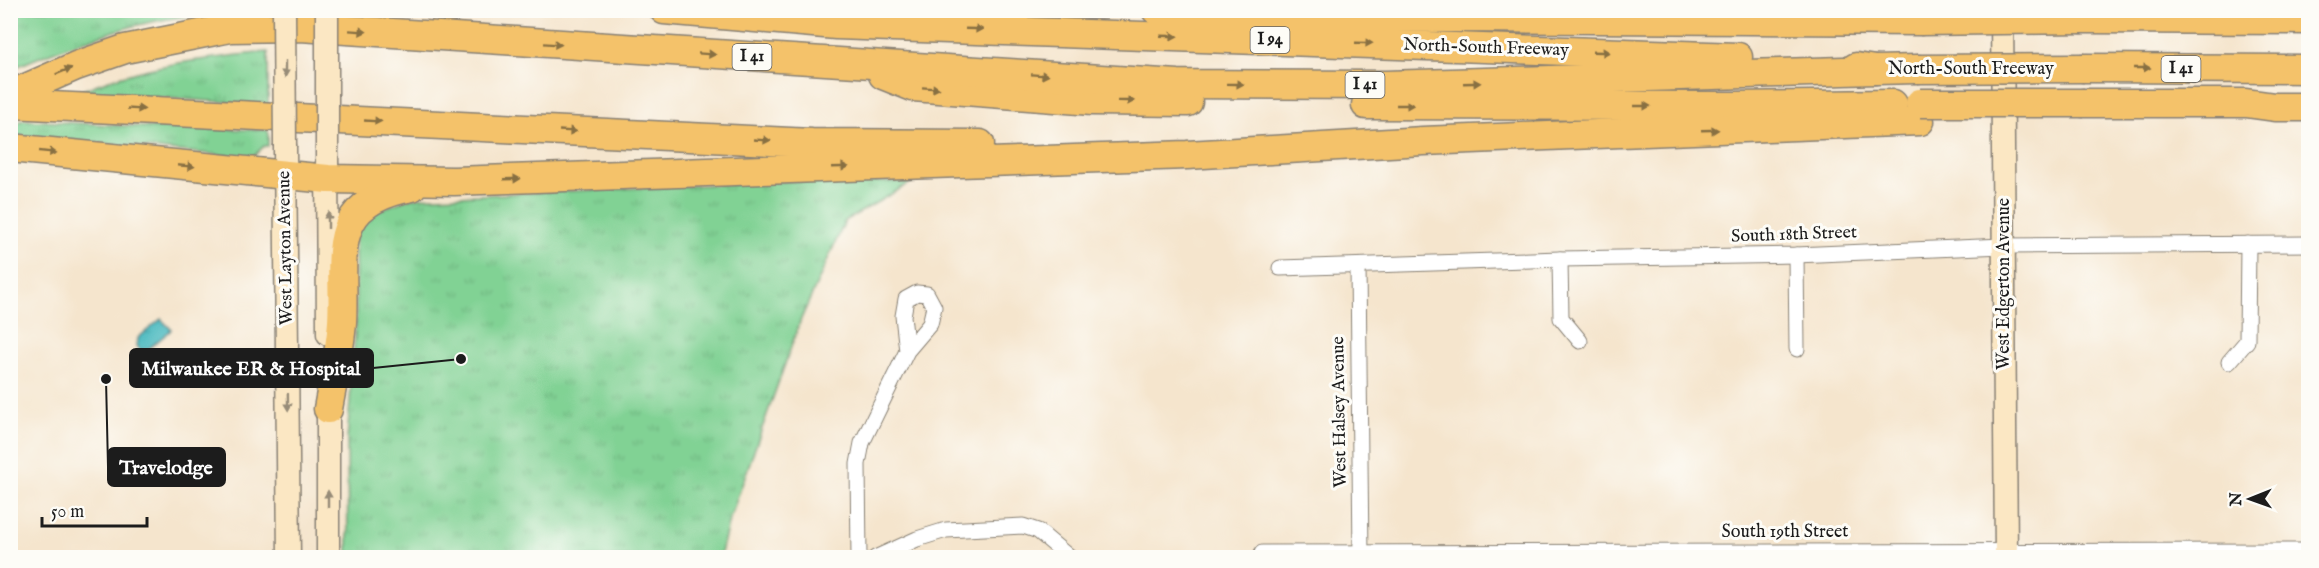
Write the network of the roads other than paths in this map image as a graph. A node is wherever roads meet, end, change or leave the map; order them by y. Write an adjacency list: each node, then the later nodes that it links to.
1 (284, 10): 16 (main road, West Layton Avenue, one-way to 16, bridge)
2 (327, 10): 17 (main road, bridge)
3 (664, 10): 9 (highway, North-South Freeway / I 94, one-way to 9)
4 (1156, 10): 6 (highway, North-South Freeway / I 94, bridge)
5 (2002, 10): 21 (main road, West Edgerton Avenue)
6 (2308, 20)
7 (856, 64): 9 (highway, I 41, one-way to 9); 10 (highway, I 41, one-way to 7); 13 (highway, one-way to 13)
8 (2308, 69): 9 (highway, North-South Freeway / I 41, one-way to 8, bridge)
9 (1875, 70)
10 (10, 95)
11 (10, 104): 14 (highway, one-way to 14)
12 (2308, 107): 13 (highway, bridge)
13 (1920, 112): 14 (highway, one-way to 13)
14 (1423, 141): 18 (highway, one-way to 14)
15 (10, 148): 16 (highway, one-way to 16)
16 (285, 175): 17 (highway); 37 (main road, West Layton Avenue, one-way to 37)
17 (328, 180): 18 (highway); 30 (main road, one-way to 17)
18 (454, 181): 30 (highway)
19 (2308, 243): 20 (street, South 18th Street)
20 (2248, 244): 21 (street, South 18th Street); 29 (street)
21 (2003, 246): 22 (street, South 18th Street); 33 (main road, West Edgerton Avenue)
22 (1796, 255): 23 (street, South 18th Street); 27 (street)
23 (1560, 259): 24 (street, South 18th Street); 26 (street)
24 (1358, 266): 25 (street, South 18th Street); 35 (street, West Halsey Avenue)
25 (1280, 268)
26 (1580, 341)
27 (1797, 349)
28 (907, 351): 39 (street)
29 (2229, 362)
30 (328, 409): 38 (main road, one-way to 30)
31 (2308, 552): 33 (street, South 19th Street)
32 (1262, 553): 35 (street, South 19th Street)
33 (2006, 554): 34 (street, South 19th Street)
34 (1572, 555): 35 (street, South 19th Street)
35 (1361, 556)
36 (1069, 557): 40 (street)
37 (289, 558)
38 (328, 558)
39 (860, 558)
40 (875, 558)

